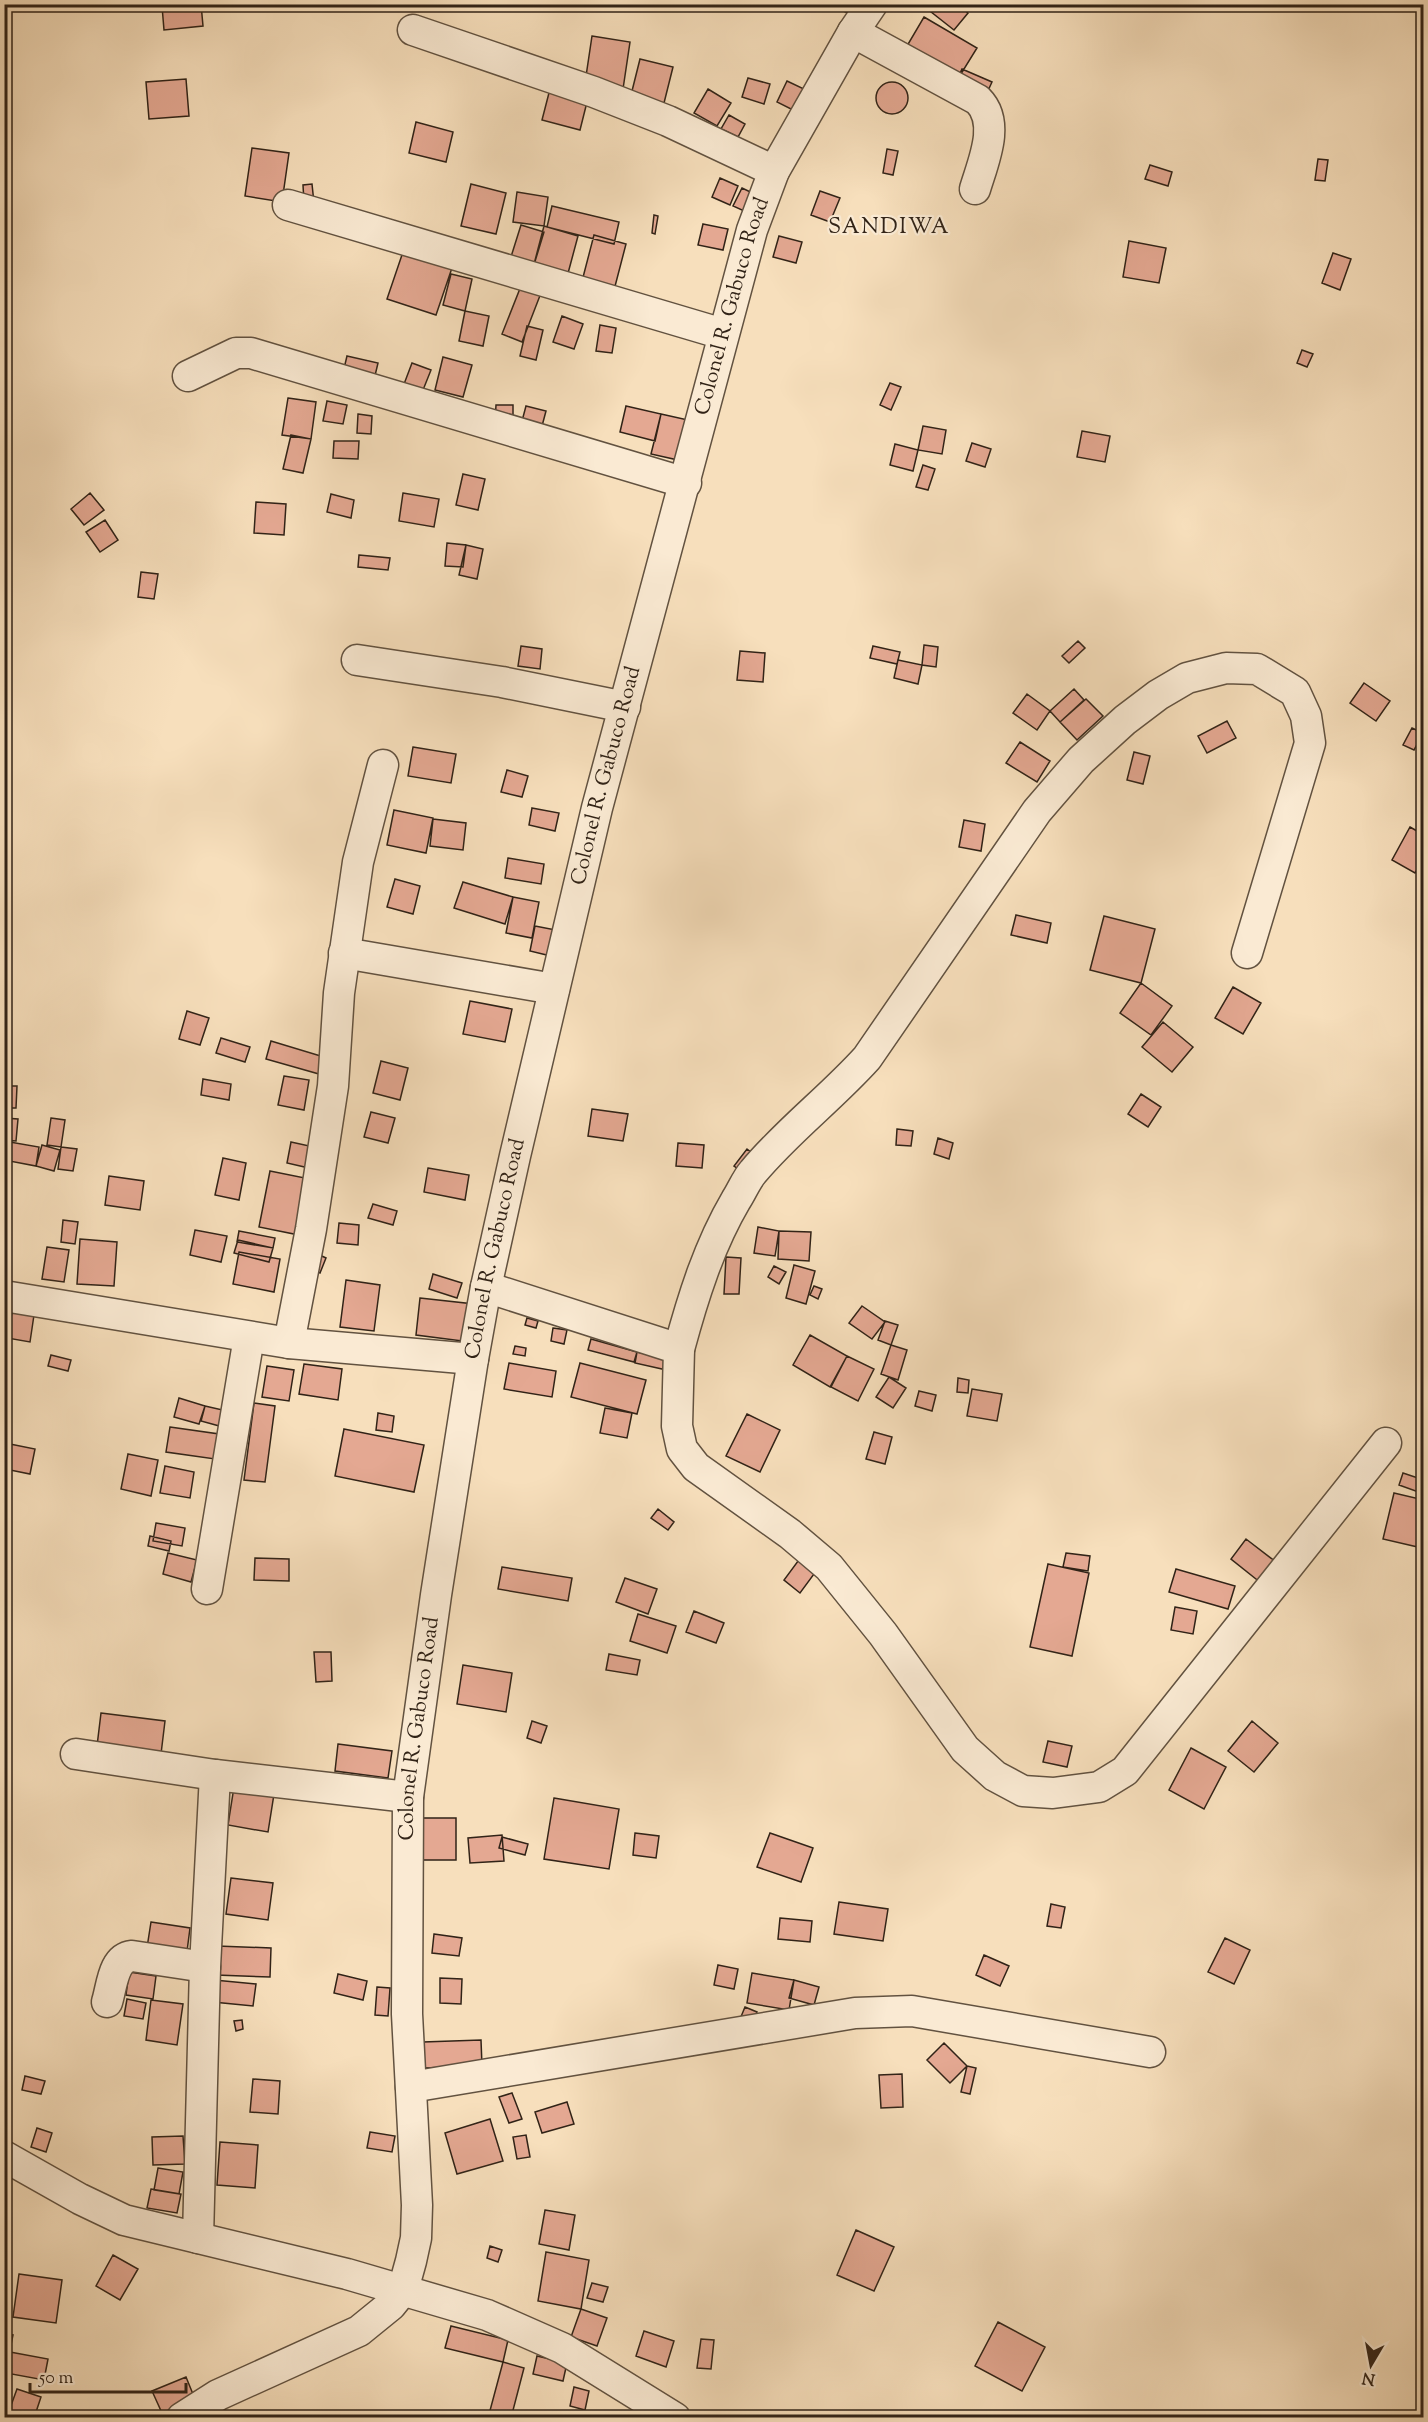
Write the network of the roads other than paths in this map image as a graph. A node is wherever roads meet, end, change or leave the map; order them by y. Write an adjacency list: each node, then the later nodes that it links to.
1 (872, 4): 3 (street, Colonel R. Gabuco Road)
2 (413, 30): 4 (street)
3 (853, 32): 4 (street, Colonel R. Gabuco Road); 5 (street)
4 (774, 171): 7 (street, Colonel R. Gabuco Road)
5 (975, 189)
6 (288, 205): 7 (street)
7 (723, 334): 9 (street, Colonel R. Gabuco Road)
8 (188, 376): 9 (street)
9 (686, 483): 11 (street, Colonel R. Gabuco Road)
10 (357, 660): 11 (street)
11 (625, 707): 15 (street, Colonel R. Gabuco Road)
12 (383, 765): 13 (street)
13 (344, 953): 15 (street); 19 (street)
14 (1247, 953): 20 (street)
15 (554, 989): 16 (street, Colonel R. Gabuco Road)
16 (486, 1287): 20 (street); 21 (street, Colonel R. Gabuco Road)
17 (4, 1296): 18 (street)
18 (249, 1337): 19 (street); 23 (street)
19 (289, 1343): 21 (street)
20 (679, 1349): 22 (street)
21 (473, 1359): 26 (street, Colonel R. Gabuco Road)
22 (1386, 1443)
23 (207, 1589)
24 (76, 1754): 25 (street)
25 (215, 1774): 26 (street); 27 (street)
26 (408, 1797): 30 (street, Colonel R. Gabuco Road)
27 (205, 1967): 28 (street); 32 (street)
28 (107, 2002)
29 (1150, 2052): 30 (street)
30 (411, 2088): 33 (street, Colonel R. Gabuco Road)
31 (4, 2156): 32 (street)
32 (198, 2238): 33 (street)
33 (403, 2290): 34 (street, Colonel R. Gabuco Road); 35 (street)
34 (182, 2418)
35 (675, 2418)

